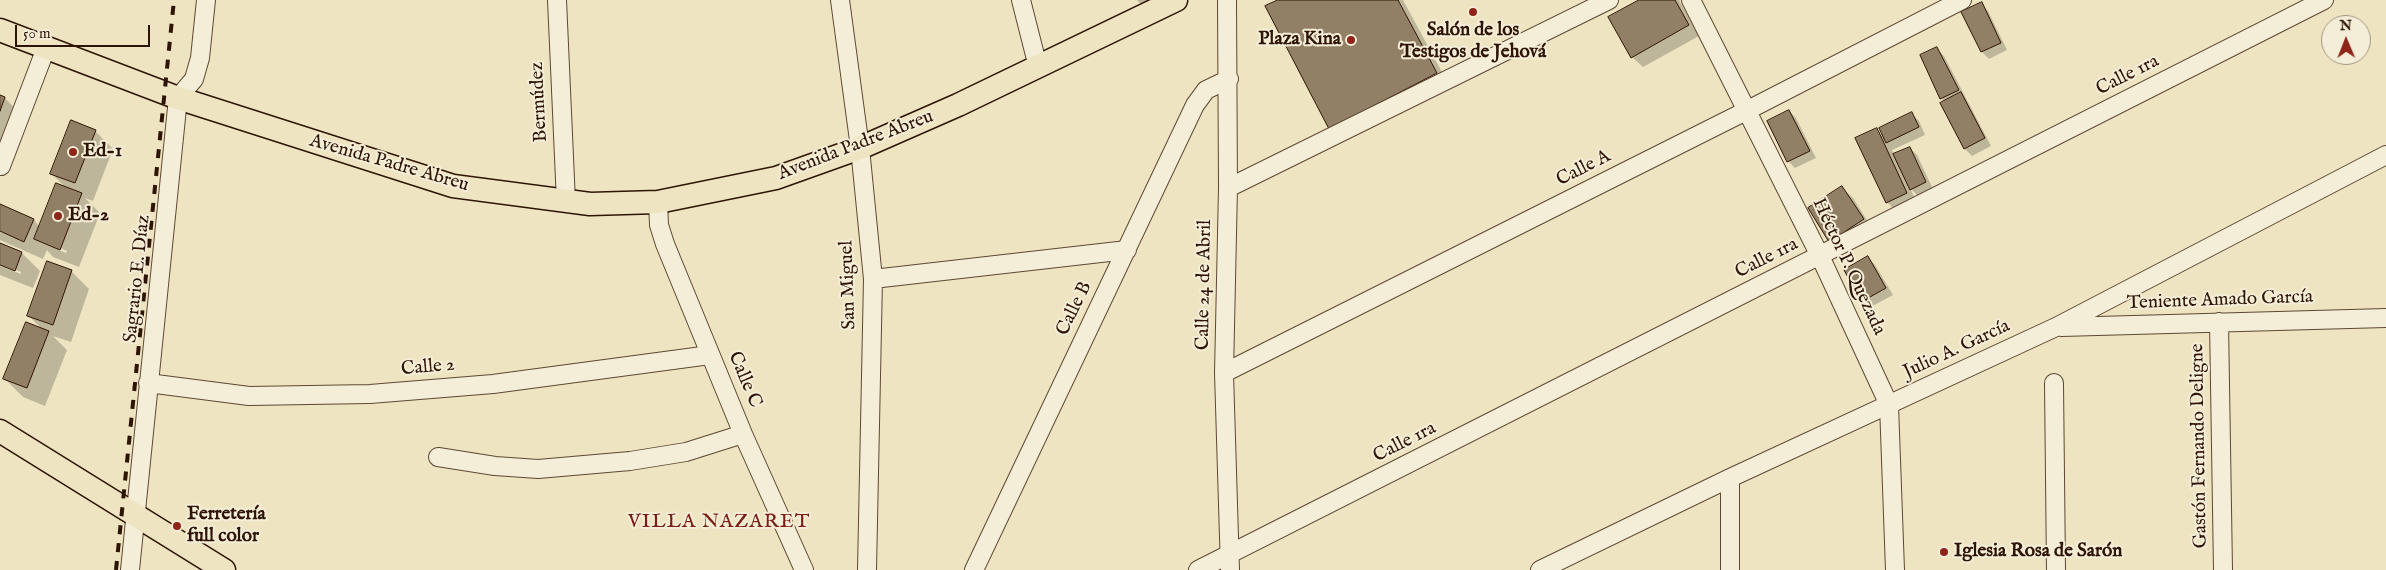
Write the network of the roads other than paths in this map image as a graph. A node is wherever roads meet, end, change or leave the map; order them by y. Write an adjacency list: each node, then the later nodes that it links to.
1 (206, 0): 15 (street)
2 (556, 0): 21 (street, Bermúdez)
3 (840, 0): 17 (street, San Miguel)
4 (1021, 0): 13 (street)
5 (1176, 0): 13 (main road, Avenida Padre Abreu)
6 (1227, 0): 14 (street, Calle 24 de Abril)
7 (1609, 0): 20 (street)
8 (1692, 0): 16 (street, Héctor P. Quezada)
9 (1962, 0): 16 (street, Calle A)
10 (2324, 0): 24 (street, Calle 1ra)
11 (0, 30): 12 (main road, Avenida Padre Abreu)
12 (46, 48): 15 (main road, Avenida Padre Abreu); 19 (street)
13 (1038, 67): 17 (main road, Avenida Padre Abreu)
14 (1229, 79): 20 (street, Calle 24 de Abril); 23 (street, Calle B)
15 (178, 98): 21 (main road, Avenida Padre Abreu); 31 (street, Sagrario E. Díaz)
16 (1748, 110): 24 (street, Héctor P. Quezada); 30 (street, Calle A)
17 (860, 148): 22 (main road, Avenida Padre Abreu); 25 (street, San Miguel)
18 (2386, 155): 28 (street, Julio A. García)
19 (1, 166)
20 (1228, 188): 30 (street, Calle 24 de Abril)
21 (566, 202): 22 (main road, Avenida Padre Abreu)
22 (658, 202): 29 (street, Calle C)
23 (1127, 250): 25 (street); 44 (street, Calle B)
24 (1820, 256): 33 (street, Héctor P. Quezada); 39 (street, Calle 1ra)
25 (873, 279): 43 (street, San Miguel)
26 (2386, 318): 27 (street, Teniente Amado García)
27 (2219, 322): 28 (street, Teniente Amado García); 50 (street, Gastón Fernando Deligne)
28 (2056, 327): 33 (street, Julio A. García)
29 (710, 356): 31 (street, Calle 2); 35 (street, Calle C)
30 (1224, 373): 39 (street, Calle 24 de Abril)
31 (148, 383): 38 (street, Sagrario E. Díaz)
32 (2054, 383): 49 (street)
33 (1889, 405): 37 (street, Julio A. García); 48 (street, Héctor P. Quezada)
34 (0, 431): 38 (main road)
35 (743, 434): 36 (street); 42 (street, Calle C)
36 (438, 457)
37 (1730, 478): 46 (street, Julio A. García); 47 (street)
38 (135, 514): 40 (street, Sagrario E. Díaz); 41 (main road)
39 (1230, 563): 45 (street, Calle 1ra)
40 (130, 570)
41 (224, 570)
42 (804, 570)
43 (867, 570)
44 (974, 570)
45 (1198, 570)
46 (1540, 570)
47 (1730, 570)
48 (1895, 570)
49 (2056, 570)
50 (2223, 570)

